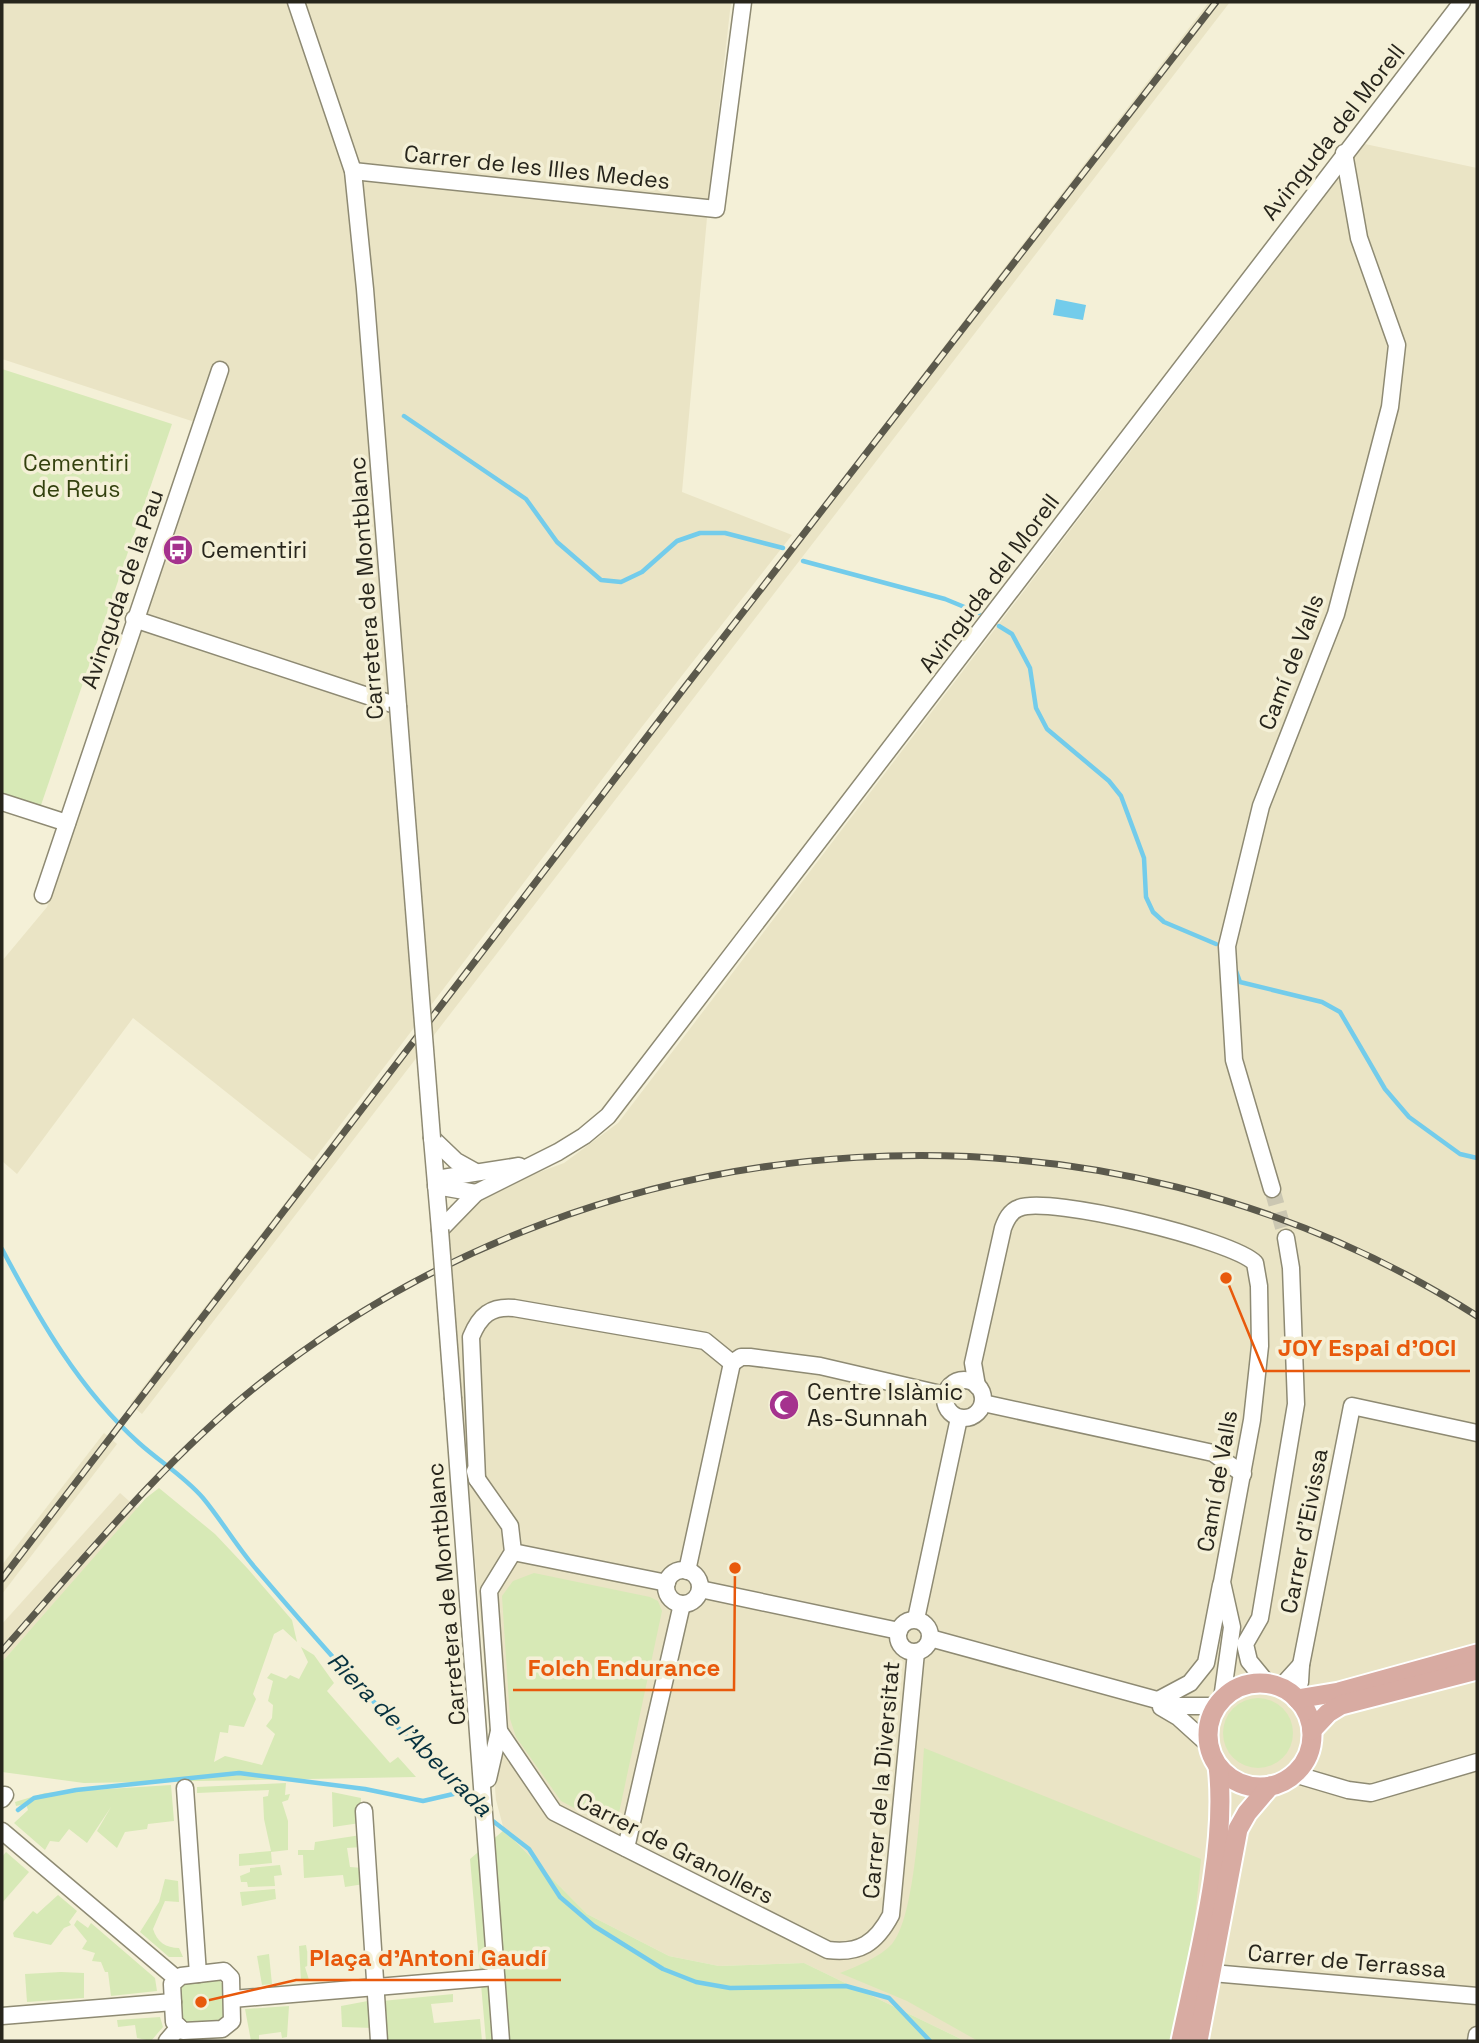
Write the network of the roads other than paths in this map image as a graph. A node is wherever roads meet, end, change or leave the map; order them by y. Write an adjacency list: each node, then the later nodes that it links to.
1 (296, 2): 5 (street, Carretera de Montblanc)
2 (743, 2): 5 (street, Carrer de les Illes Medes)
3 (1462, 2): 4 (street, Avinguda del Morell)
4 (1344, 153): 13 (street, Avinguda del Morell); 16 (street, Camí de Valls)
5 (353, 171): 8 (street, Carretera de Montblanc)
6 (220, 370): 7 (street, Avinguda de la Pau)
7 (134, 619): 8 (street); 10 (street, Avinguda de la Pau)
8 (398, 706): 12 (street, Carretera de Montblanc, bridge)
9 (2, 802): 10 (street)
10 (67, 824): 11 (street, Avinguda de la Pau)
11 (43, 895)
12 (432, 1138): 14 (street); 15 (street, Carretera de Montblanc)
13 (528, 1165): 14 (street); 17 (street, Avinguda del Morell)
14 (474, 1171): 15 (street)
15 (436, 1183): 17 (street); 18 (street, Carretera de Montblanc)
16 (1272, 1189)
17 (476, 1193): 18 (street, Avinguda del Morell)
18 (440, 1230): 23 (street, Carretera de Montblanc, bridge)
19 (1286, 1238): 36 (street)
20 (732, 1363): 22 (street); 30 (street); 32 (street)
21 (977, 1386): 22 (street); 24 (street); 27 (street, Camí de Valls)
22 (945, 1395): 25 (street)
23 (453, 1399): 30 (street); 57 (street, Carretera de Montblanc)
24 (983, 1403): 25 (street); 28 (street)
25 (959, 1418): 38 (street)
26 (1477, 1433): 45 (street, Carrer d'Eivissa)
27 (1248, 1446): 28 (street); 29 (street, Camí de Valls)
28 (1213, 1453): 29 (street)
29 (1243, 1474): 33 (street, Camí de Valls)
30 (477, 1479): 31 (street)
31 (513, 1552): 34 (street); 50 (street)
32 (687, 1571): 34 (street); 35 (street)
33 (1222, 1582): 47 (street); 48 (street, Camí de Valls)
34 (667, 1583): 37 (street)
35 (700, 1589): 37 (street); 39 (street)
36 (1263, 1598): 45 (street); 48 (street)
37 (682, 1604): 58 (street)
38 (916, 1619): 39 (street); 40 (street)
39 (899, 1631): 41 (street)
40 (930, 1638): 41 (street); 47 (street)
41 (916, 1652): 64 (street, Carrer de la Diversitat)
42 (1477, 1654): 45 (main road)
43 (1477, 1662): 46 (main road)
44 (1477, 1670): 46 (main road)
45 (1285, 1691): 48 (main road); 49 (main road)
46 (1370, 1697): 49 (main road)
47 (1152, 1698): 48 (street); 51 (street)
48 (1223, 1699): 51 (main road)
49 (1312, 1730): 54 (main road)
50 (499, 1731): 57 (street); 61 (street, Carrer de Granollers)
51 (1209, 1745): 53 (main road)
52 (1477, 1762): 54 (street)
53 (1218, 1766): 55 (main road); 62 (main road)
54 (1294, 1774): 55 (main road)
55 (1270, 1786): 62 (main road)
56 (185, 1788): 66 (street)
57 (484, 1795): 67 (street, Carretera de Montblanc)
58 (639, 1801): 61 (street); 63 (street)
59 (364, 1811): 69 (street)
60 (2, 1831): 68 (street)
61 (609, 1839): 63 (street, Carrer de Granollers)
62 (1227, 1840): 65 (main road); 80 (main road)
63 (634, 1852): 64 (street, Carrer de Granollers)
64 (867, 1947)
65 (1212, 1973): 70 (street, Carrer de Terrassa); 81 (main road)
66 (198, 1974): 68 (street); 71 (street)
67 (496, 1977): 69 (street); 79 (street, Carretera de Montblanc)
68 (177, 1979): 72 (street)
69 (376, 1989): 71 (street); 78 (street)
70 (1477, 1996)
71 (232, 2000): 76 (street)
72 (173, 2002): 73 (street); 74 (street)
73 (2, 2016)
74 (179, 2027): 76 (street); 77 (street)
75 (1477, 2035): 82 (street)
76 (205, 2036)
77 (167, 2041)
78 (379, 2041)
79 (501, 2041)
80 (1183, 2041)
81 (1198, 2041)
82 (1476, 2041)

